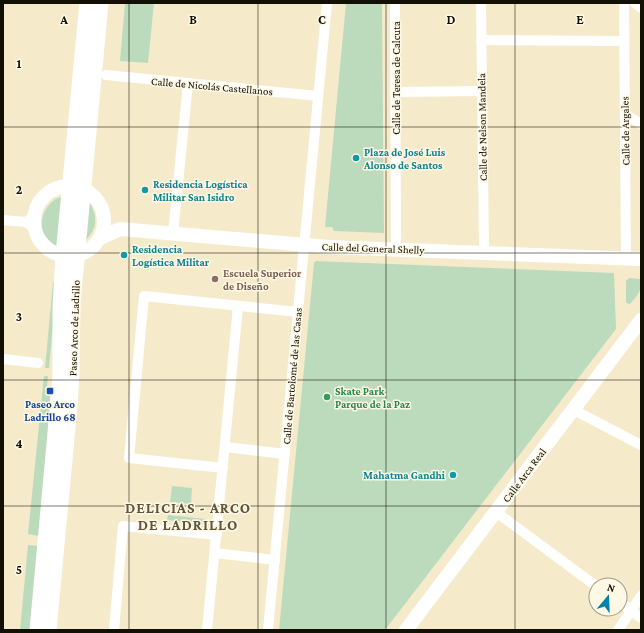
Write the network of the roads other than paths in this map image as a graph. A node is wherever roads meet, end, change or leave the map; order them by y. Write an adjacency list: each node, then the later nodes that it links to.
1 (88, 3): 18 (main road, Paseo Arco de Ladrillo)
2 (101, 3): 18 (main road, Paseo Arco de Ladrillo)
3 (327, 3): 15 (street, Calle de Bartolomé de las Casas)
4 (395, 3): 14 (street, Calle de Teresa de Calcuta)
5 (481, 3): 9 (street, Calle de Nelson Mandela)
6 (624, 3): 10 (street, Calle de Argales)
7 (635, 3): 8 (street)
8 (641, 8)
9 (481, 40): 10 (street); 13 (street, Calle de Nelson Mandela)
10 (624, 41): 16 (street, Calle de Argales)
11 (106, 75): 12 (street, Calle de Nicolás Castellanos)
12 (188, 83): 15 (street, Calle de Nicolás Castellanos); 23 (street)
13 (481, 91): 14 (street); 27 (street, Calle de Nelson Mandela)
14 (396, 92): 26 (street, Calle de Teresa de Calcuta)
15 (318, 96): 25 (street, Calle de Bartolomé de las Casas)
16 (624, 114): 17 (street); 30 (street, Calle de Argales)
17 (641, 124)
18 (77, 187): 19 (street); 21 (street); 28 (main road, Paseo Arco de Ladrillo); 29 (main road, Paseo Arco de Ladrillo)
19 (104, 214): 22 (street); 24 (street)
20 (3, 220): 21 (street)
21 (32, 223): 28 (street)
22 (120, 229): 23 (street, Calle del General Shelly); 24 (street, Calle del General Shelly)
23 (173, 234): 25 (street, Calle del General Shelly)
24 (100, 238): 29 (street, Calle del General Shelly)
25 (304, 245): 26 (street, Calle del General Shelly); 34 (street, Calle de Bartolomé de las Casas)
26 (396, 248): 27 (street, Calle del General Shelly)
27 (484, 252): 30 (street, Calle del General Shelly)
28 (63, 255): 29 (street); 52 (main road, Paseo Arco de Ladrillo)
29 (78, 255): 53 (main road, Paseo Arco de Ladrillo)
30 (626, 258): 31 (street, Calle del General Shelly); 32 (street, Calle del General Shelly)
31 (641, 259)
32 (641, 263)
33 (238, 306): 34 (street); 40 (street); 42 (street)
34 (298, 312): 41 (street, Calle de Bartolomé de las Casas)
35 (641, 320): 38 (street, Calle Arca Real)
36 (3, 359): 37 (street)
37 (38, 363)
38 (574, 410): 39 (street); 43 (street, Calle Arca Real)
39 (641, 446)
40 (225, 447): 41 (street); 42 (street)
41 (285, 454): 46 (street, Calle de Bartolomé de las Casas)
42 (224, 468): 44 (street)
43 (496, 512): 47 (street); 57 (street, Calle Arca Real)
44 (217, 535): 45 (street); 54 (street)
45 (215, 553): 46 (street); 55 (street)
46 (275, 560): 56 (street, Calle de Bartolomé de las Casas)
47 (588, 580)
48 (641, 596): 50 (street)
49 (628, 608): 50 (street)
50 (631, 610): 51 (street); 58 (street)
51 (641, 618)
52 (36, 630)
53 (49, 630)
54 (114, 630)
55 (207, 630)
56 (268, 630)
57 (406, 630)
58 (618, 630)

